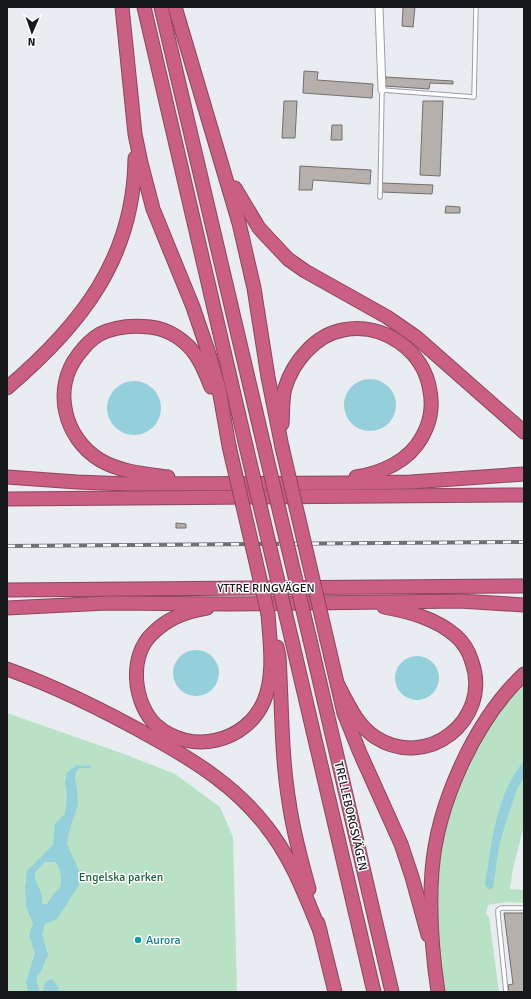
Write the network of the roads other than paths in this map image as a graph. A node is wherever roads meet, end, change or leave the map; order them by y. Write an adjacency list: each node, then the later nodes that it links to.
1 (122, 7): 8 (highway)
2 (144, 7): 35 (highway, TRELLEBORGSVÄGEN, bridge)
3 (162, 7): 36 (highway, TRELLEBORGSVÄGEN, bridge)
4 (175, 7): 9 (highway)
5 (380, 7): 7 (street)
6 (476, 7): 7 (lane)
7 (382, 90): 10 (lane)
8 (135, 134): 11 (highway); 12 (highway)
9 (224, 169): 13 (highway); 14 (highway)
10 (380, 197)
11 (7, 388)
12 (224, 422): 17 (highway); 27 (highway, bridge)
13 (524, 432)
14 (282, 446): 18 (highway); 30 (highway, bridge)
15 (524, 474): 18 (highway)
16 (7, 477): 17 (highway)
17 (207, 483): 18 (highway)
18 (307, 483)
19 (524, 495): 20 (highway)
20 (7, 499)
21 (524, 586): 22 (highway, YTTRE RINGVÄGEN)
22 (7, 590)
23 (358, 602): 24 (highway); 25 (highway); 30 (highway)
24 (232, 604): 26 (highway); 27 (highway)
25 (524, 605)
26 (7, 608)
27 (273, 641): 32 (highway)
28 (7, 669): 32 (highway)
29 (524, 674): 33 (highway)
30 (338, 685): 33 (highway)
31 (524, 908): 38 (lane)
32 (320, 931): 34 (highway)
33 (433, 954): 37 (highway)
34 (335, 992)
35 (374, 992)
36 (392, 992)
37 (438, 992)
38 (506, 992)

